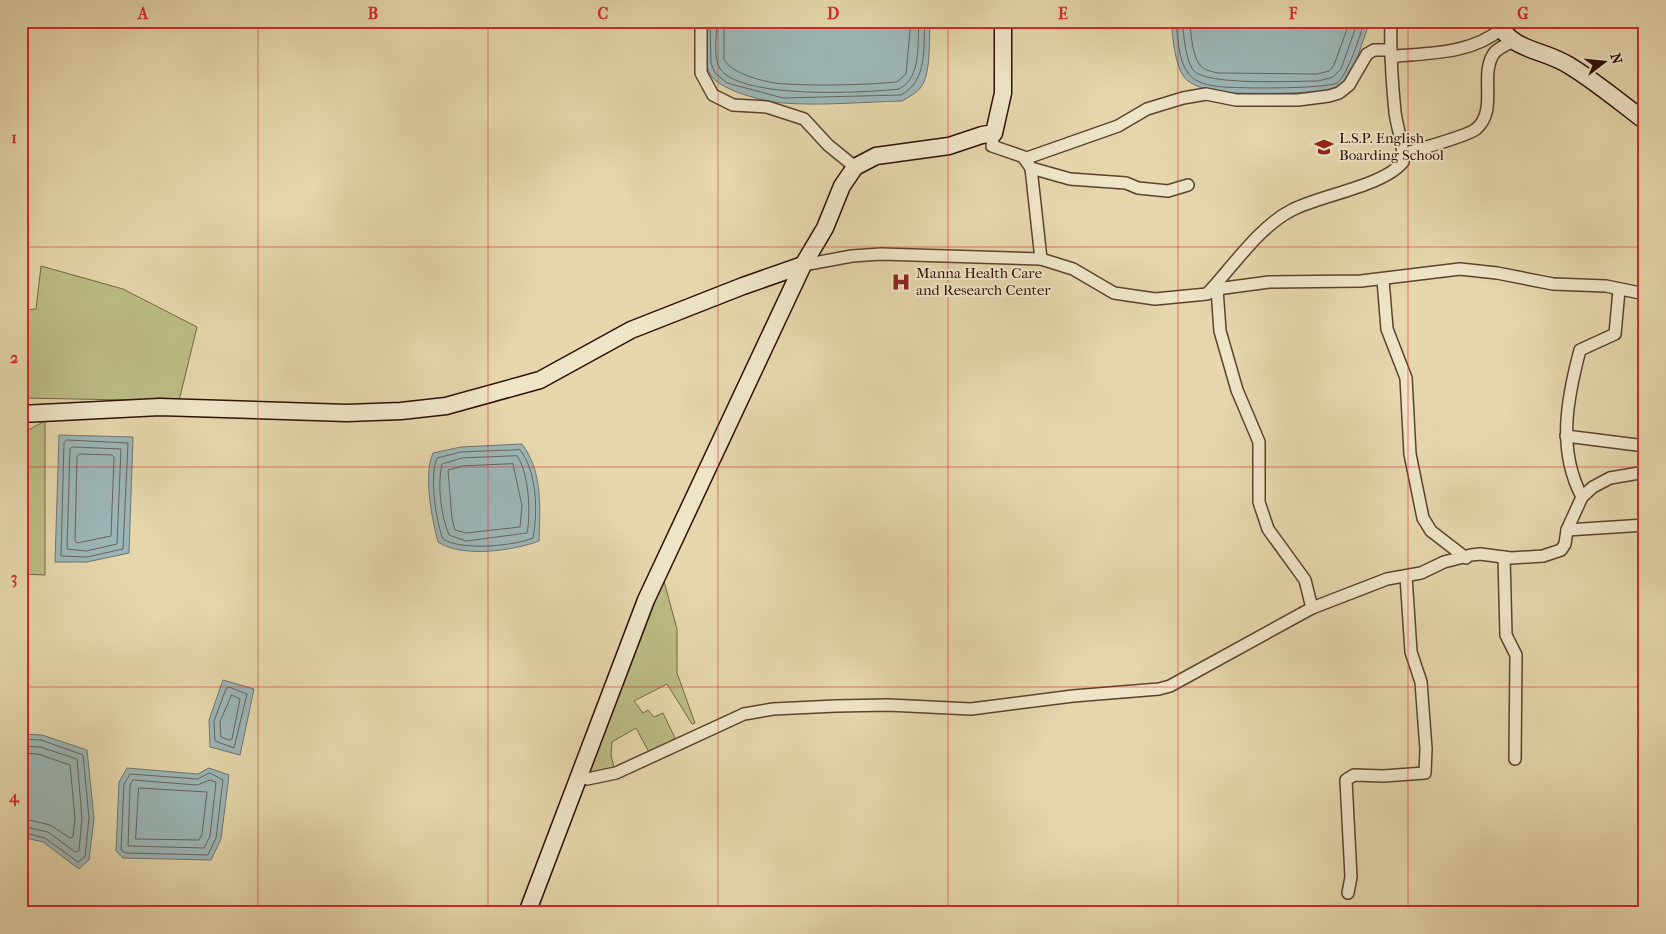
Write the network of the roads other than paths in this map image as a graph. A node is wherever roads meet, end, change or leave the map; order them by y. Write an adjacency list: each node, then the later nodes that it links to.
1 (701, 21): 11 (street)
2 (1003, 21): 8 (main road)
3 (1391, 21): 6 (street)
4 (1498, 25): 5 (main road); 6 (street)
5 (1511, 42): 7 (main road); 9 (street)
6 (1391, 54): 9 (street); 10 (street)
7 (1645, 121)
8 (994, 133): 10 (street); 11 (main road)
9 (1404, 154): 18 (street)
10 (1024, 158): 12 (street)
11 (855, 167): 15 (main road)
12 (1031, 168): 13 (street); 14 (street)
13 (1188, 186)
14 (1041, 259): 15 (street); 18 (street)
15 (803, 265): 20 (main road); 32 (main road)
16 (1383, 280): 17 (street); 18 (street); 28 (street)
17 (1619, 290): 19 (street); 21 (street)
18 (1212, 292): 30 (street)
19 (1645, 294)
20 (21, 414)
21 (1566, 436): 22 (street); 24 (street)
22 (1645, 446)
23 (1645, 472): 24 (street)
24 (1582, 497): 26 (street)
25 (1645, 525): 26 (street)
26 (1568, 530): 27 (street)
27 (1504, 557): 28 (street); 31 (street)
28 (1466, 558): 29 (street)
29 (1406, 576): 30 (street); 33 (street)
30 (1312, 608): 32 (street)
31 (1515, 759)
32 (580, 776): 34 (main road)
33 (1348, 892)
34 (527, 913)

